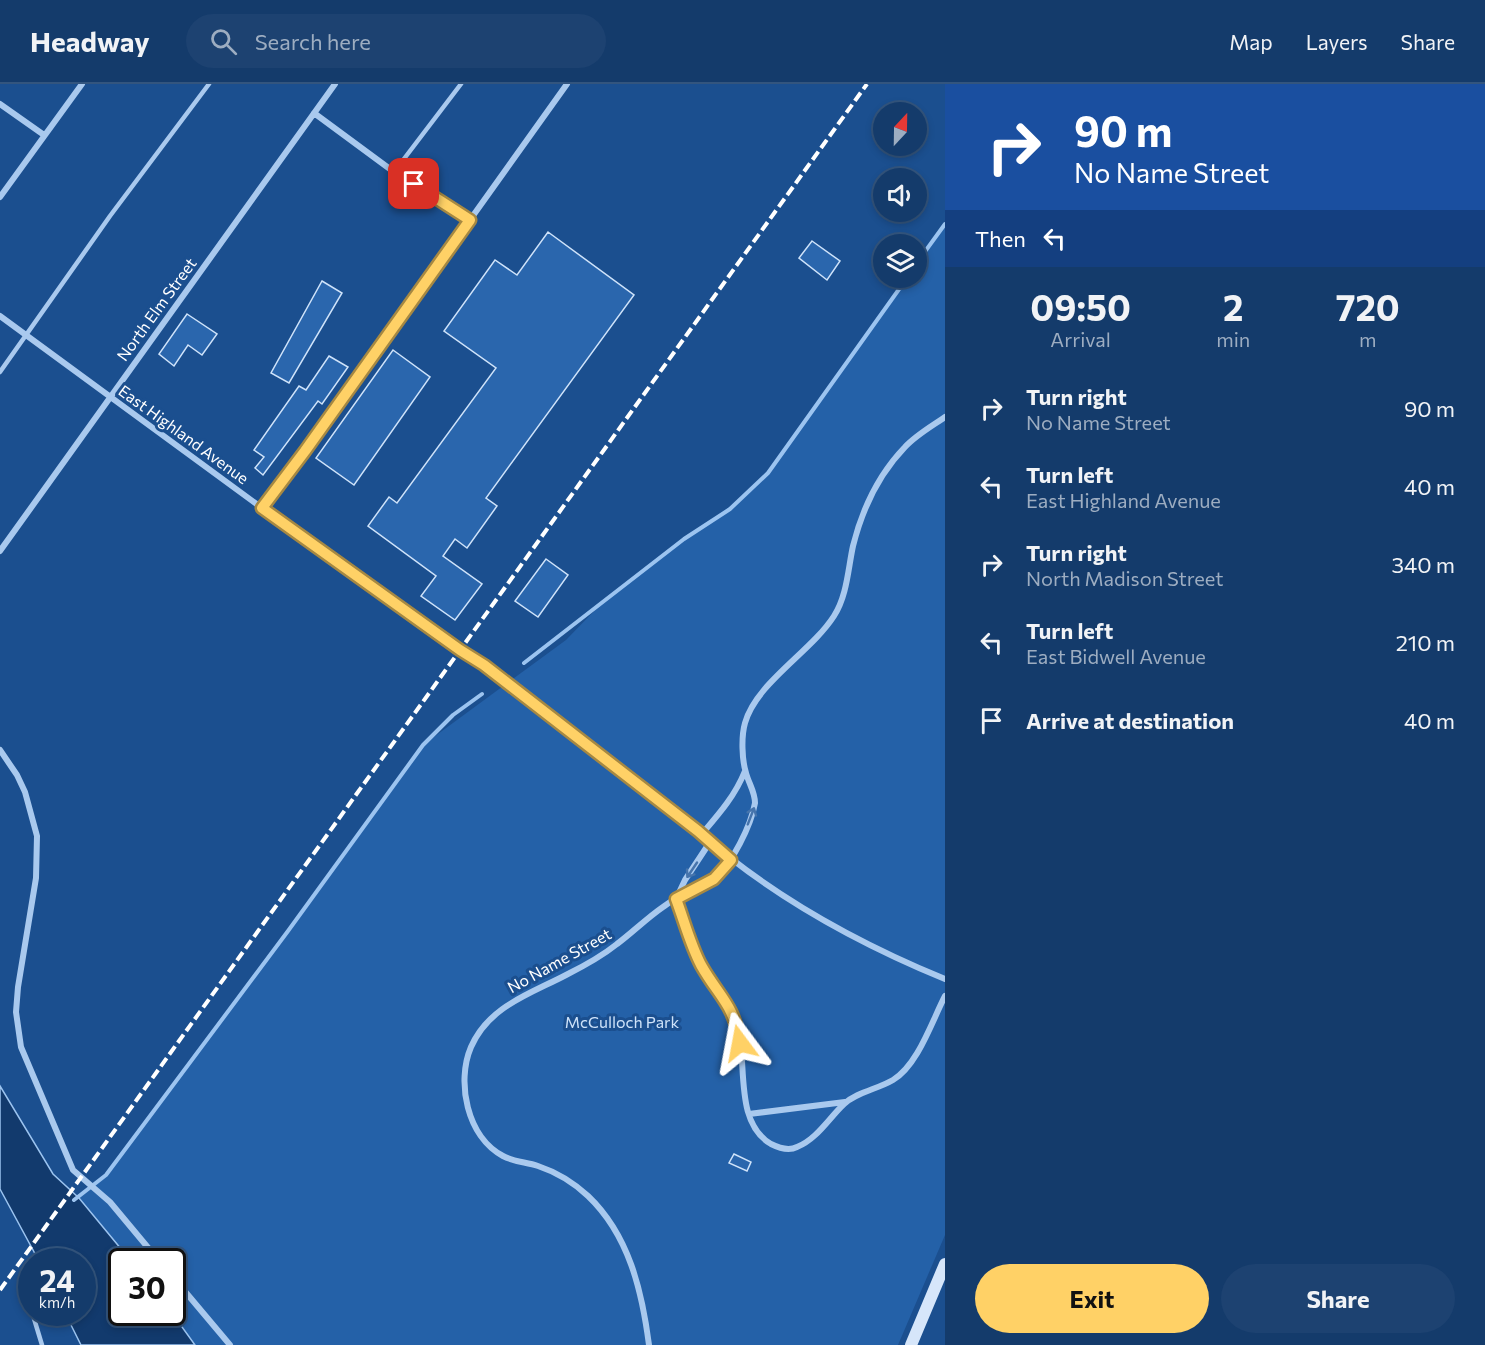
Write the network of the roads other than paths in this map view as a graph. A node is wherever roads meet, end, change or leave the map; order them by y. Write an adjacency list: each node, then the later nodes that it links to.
1 (82, 84): 8 (street)
2 (209, 84): 13 (lane)
3 (335, 84): 7 (street, North Elm Street)
4 (461, 84): 9 (lane)
5 (567, 84): 11 (street)
6 (0, 104): 8 (street)
7 (314, 113): 9 (street); 15 (street, North Elm Street)
8 (44, 135): 10 (street)
9 (394, 172): 11 (street)
10 (0, 197)
11 (470, 220): 17 (street)
12 (0, 316): 13 (street, East Highland Avenue)
13 (27, 336): 14 (lane); 15 (street, East Highland Avenue)
14 (0, 372)
15 (110, 397): 17 (street, East Highland Avenue); 18 (street, North Elm Street)
16 (945, 417): 20 (street, No Name Street)
17 (262, 508): 21 (street, East Highland Avenue)
18 (0, 551)
19 (0, 750): 29 (street)
20 (746, 771): 21 (street); 23 (street, No Name Street, one-way to 20)
21 (701, 835): 22 (street, East Highland Avenue)
22 (710, 842): 23 (street, East Highland Avenue); 24 (street, one-way to 24)
23 (731, 860): 24 (street, No Name Street); 25 (street, East Highland Avenue)
24 (676, 899): 28 (street); 35 (street, No Name Street)
25 (945, 979)
26 (945, 996): 27 (street)
27 (846, 1102): 28 (street); 28 (street)
28 (749, 1114)
29 (149, 1248)
30 (945, 1263): 36 (main road)
31 (186, 1293): 34 (street)
32 (36, 1326): 33 (lane)
33 (42, 1345)
34 (230, 1345)
35 (649, 1345)
36 (911, 1345)

